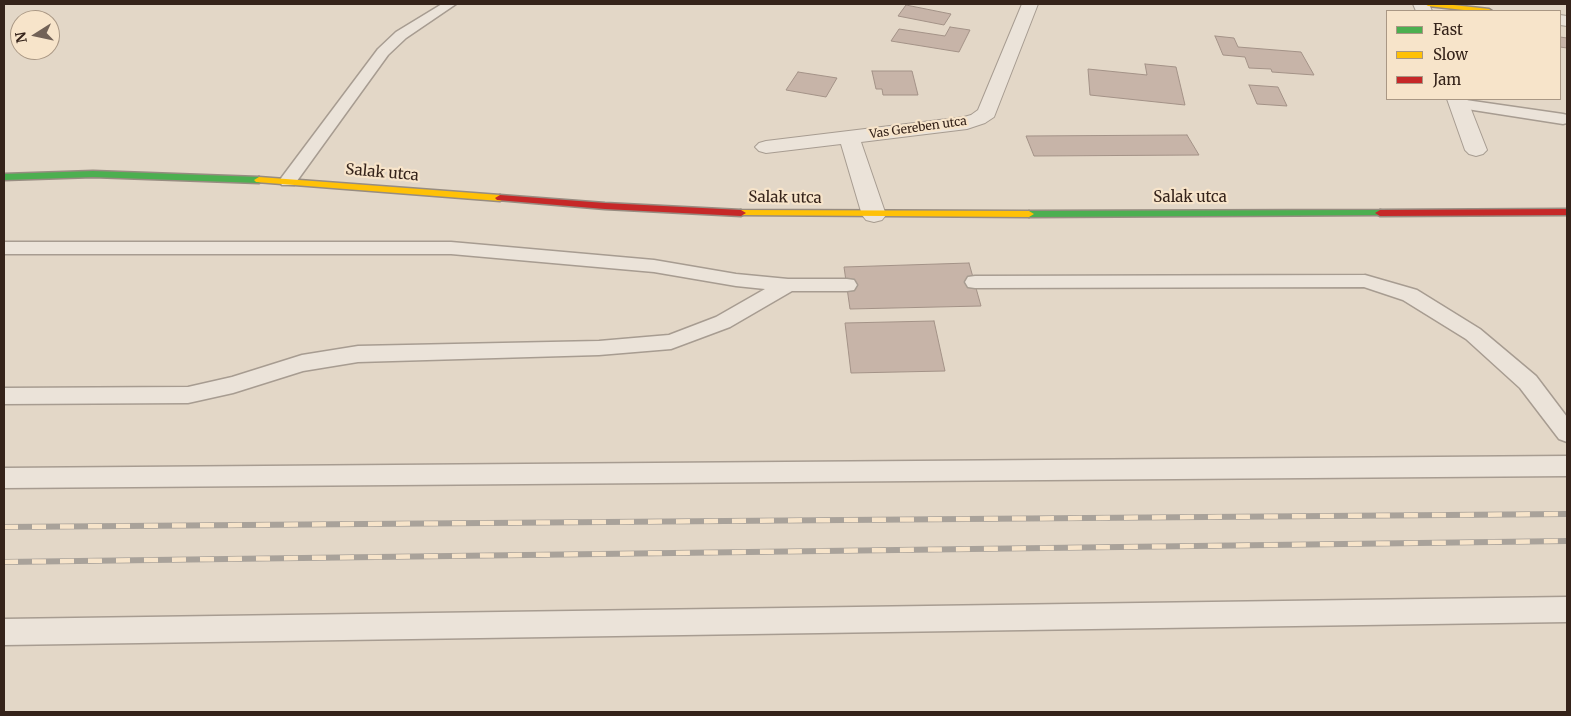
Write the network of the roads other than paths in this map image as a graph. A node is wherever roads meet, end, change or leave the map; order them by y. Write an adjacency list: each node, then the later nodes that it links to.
1 (450, 4): 11 (lane)
2 (1030, 4): 7 (street, Vas Gereben utca)
3 (1428, 4): 4 (street)
4 (1480, 10)
5 (1458, 102): 6 (lane); 9 (street)
6 (1563, 119)
7 (849, 137): 8 (street, Vas Gereben utca); 13 (street, Vas Gereben utca)
8 (766, 147)
9 (1476, 150)
10 (4, 177): 11 (street, Salak utca)
11 (288, 180): 13 (street, Salak utca)
12 (1567, 212): 13 (street, Salak utca)
13 (874, 214)
14 (4, 248): 16 (lane)
15 (975, 282): 19 (lane)
16 (788, 285): 17 (lane); 18 (lane)
17 (846, 285)
18 (4, 396)
19 (1567, 432)
20 (1567, 466): 21 (lane)
21 (4, 478)
22 (1567, 609): 23 (lane)
23 (4, 632)

